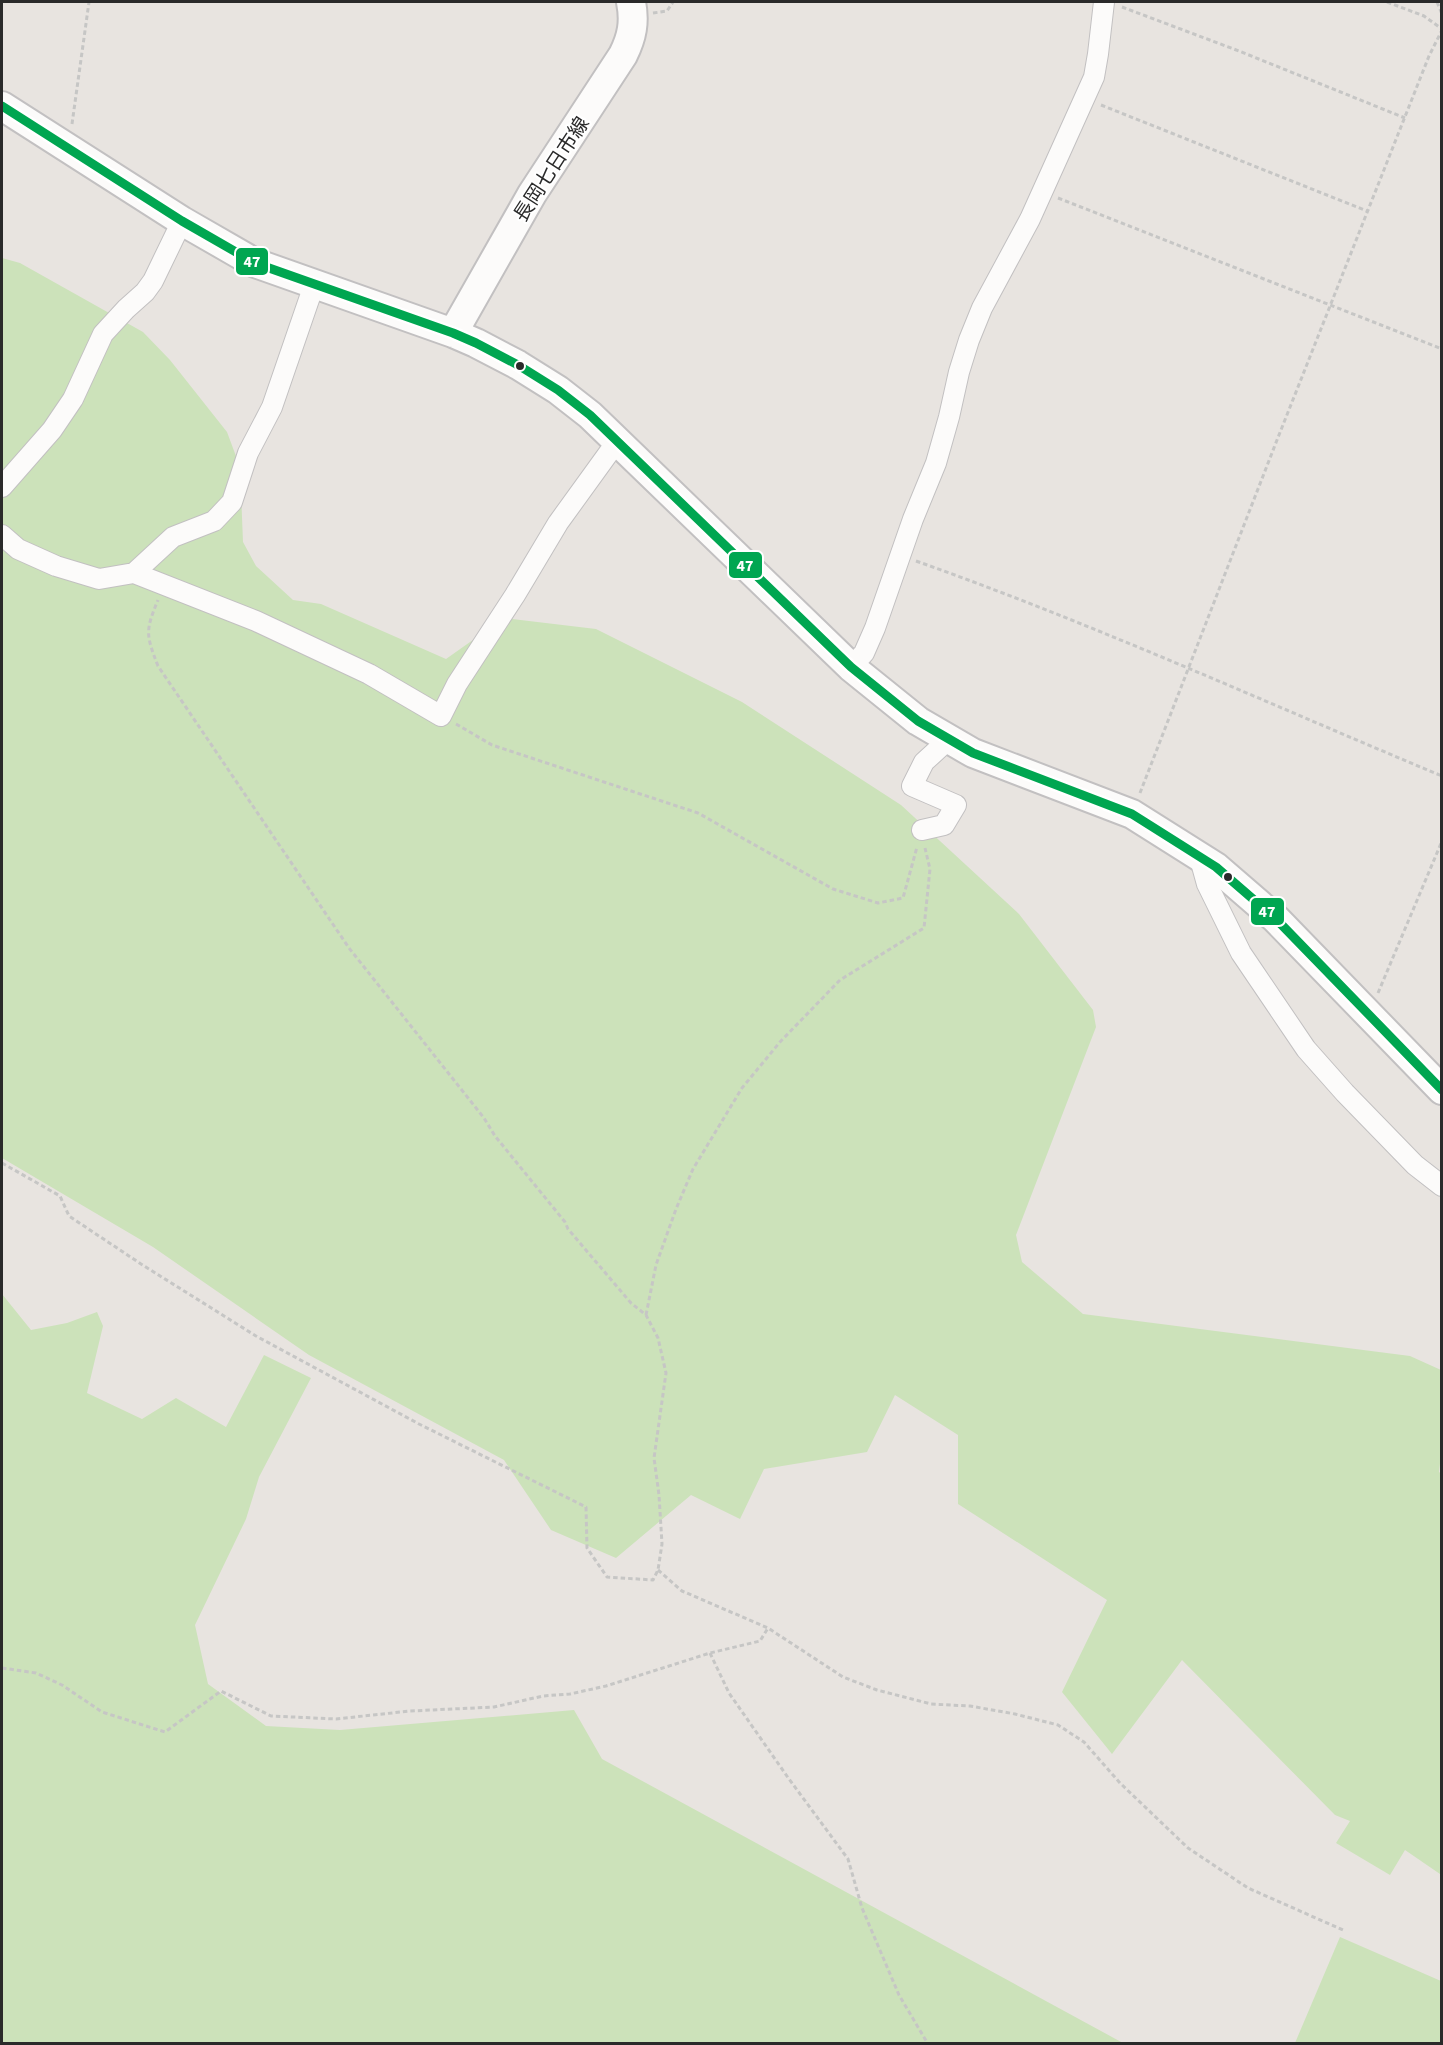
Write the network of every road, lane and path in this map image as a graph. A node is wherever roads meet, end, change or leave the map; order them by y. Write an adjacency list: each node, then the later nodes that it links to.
1 (89, 2): 11 (path)
2 (631, 2): 17 (main road, 長岡七日市線)
3 (1387, 2): 7 (path)
4 (1437, 2): 6 (path)
5 (1112, 4): 8 (street); 10 (path)
6 (1442, 14)
7 (1442, 29): 10 (path)
8 (1085, 98): 12 (street); 13 (path)
9 (2, 106): 11 (main road)
10 (1405, 118): 13 (path)
11 (69, 149): 14 (main road)
12 (1043, 191): 16 (path); 22 (street)
13 (1368, 212): 16 (path)
14 (182, 221): 15 (main road); 20 (street)
15 (314, 285): 17 (main road); 23 (street)
16 (1331, 305): 18 (path); 26 (path)
17 (453, 333): 19 (main road)
18 (1442, 350)
19 (618, 440): 25 (main road); 27 (street)
20 (2, 487)
21 (2, 535): 23 (street)
22 (901, 556): 25 (street); 26 (path)
23 (134, 573): 24 (street)
24 (164, 586): 27 (street); 38 (path)
25 (851, 667): 28 (main road)
26 (1189, 668): 29 (path); 30 (path)
27 (441, 716): 31 (path)
28 (948, 740): 30 (main road); 31 (street)
29 (1442, 776)
30 (1132, 814): 33 (main road)
31 (922, 830): 38 (path)
32 (1442, 841): 34 (path)
33 (1199, 855): 34 (main road); 37 (street)
34 (1366, 1013): 35 (main road)
35 (1442, 1090)
36 (2, 1163): 39 (path)
37 (1442, 1186)
38 (646, 1315): 39 (path)
39 (658, 1570): 40 (path)
40 (768, 1628): 41 (path); 43 (path)
41 (710, 1653): 42 (path); 44 (path)
42 (2, 1668)
43 (1343, 1930)
44 (928, 2043)

